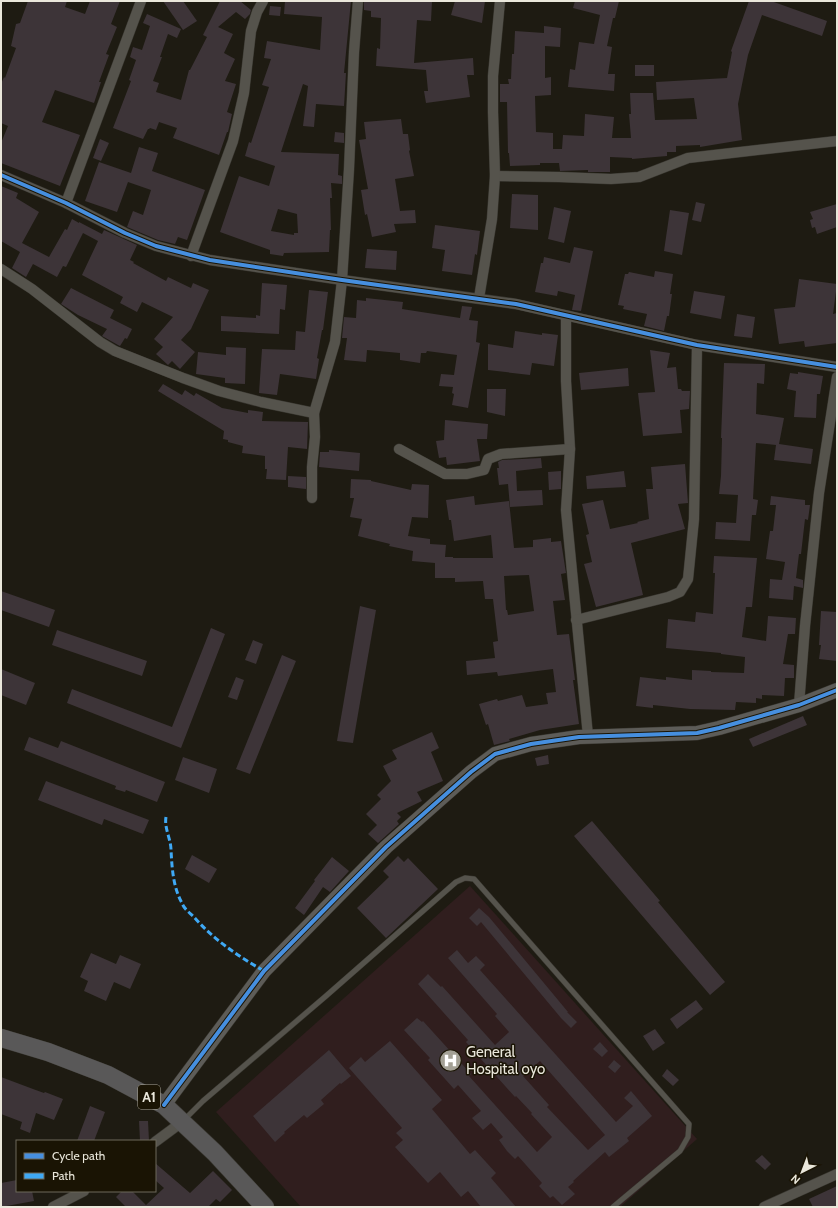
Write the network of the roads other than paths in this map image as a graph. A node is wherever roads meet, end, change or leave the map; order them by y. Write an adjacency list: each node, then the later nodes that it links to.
1 (141, 1): 8 (street)
2 (263, 1): 9 (street)
3 (358, 1): 11 (street)
4 (500, 1): 7 (street)
5 (837, 141): 7 (street)
6 (1, 175): 8 (street)
7 (495, 176): 12 (street)
8 (66, 203): 9 (street)
9 (190, 256): 11 (street)
10 (1, 269): 17 (street)
11 (342, 280): 12 (street); 17 (street)
12 (479, 298): 13 (street)
13 (566, 316): 14 (street); 19 (street)
14 (697, 345): 15 (street); 21 (street)
15 (837, 367)
16 (837, 377): 23 (street)
17 (314, 413): 20 (street)
18 (399, 449): 19 (street)
19 (570, 449): 21 (street)
20 (312, 498)
21 (576, 620): 24 (street)
22 (837, 690): 23 (street)
23 (799, 705): 24 (street)
24 (588, 736): 26 (street)
25 (1, 1038): 26 (highway, A1)
26 (164, 1105): 27 (highway, A1)
27 (182, 1122): 28 (street); 32 (highway, A1); 33 (lane)
28 (156, 1141)
29 (837, 1174): 34 (street)
30 (82, 1192): 31 (street)
31 (53, 1207)
32 (265, 1207)
33 (613, 1207)
34 (764, 1207)

